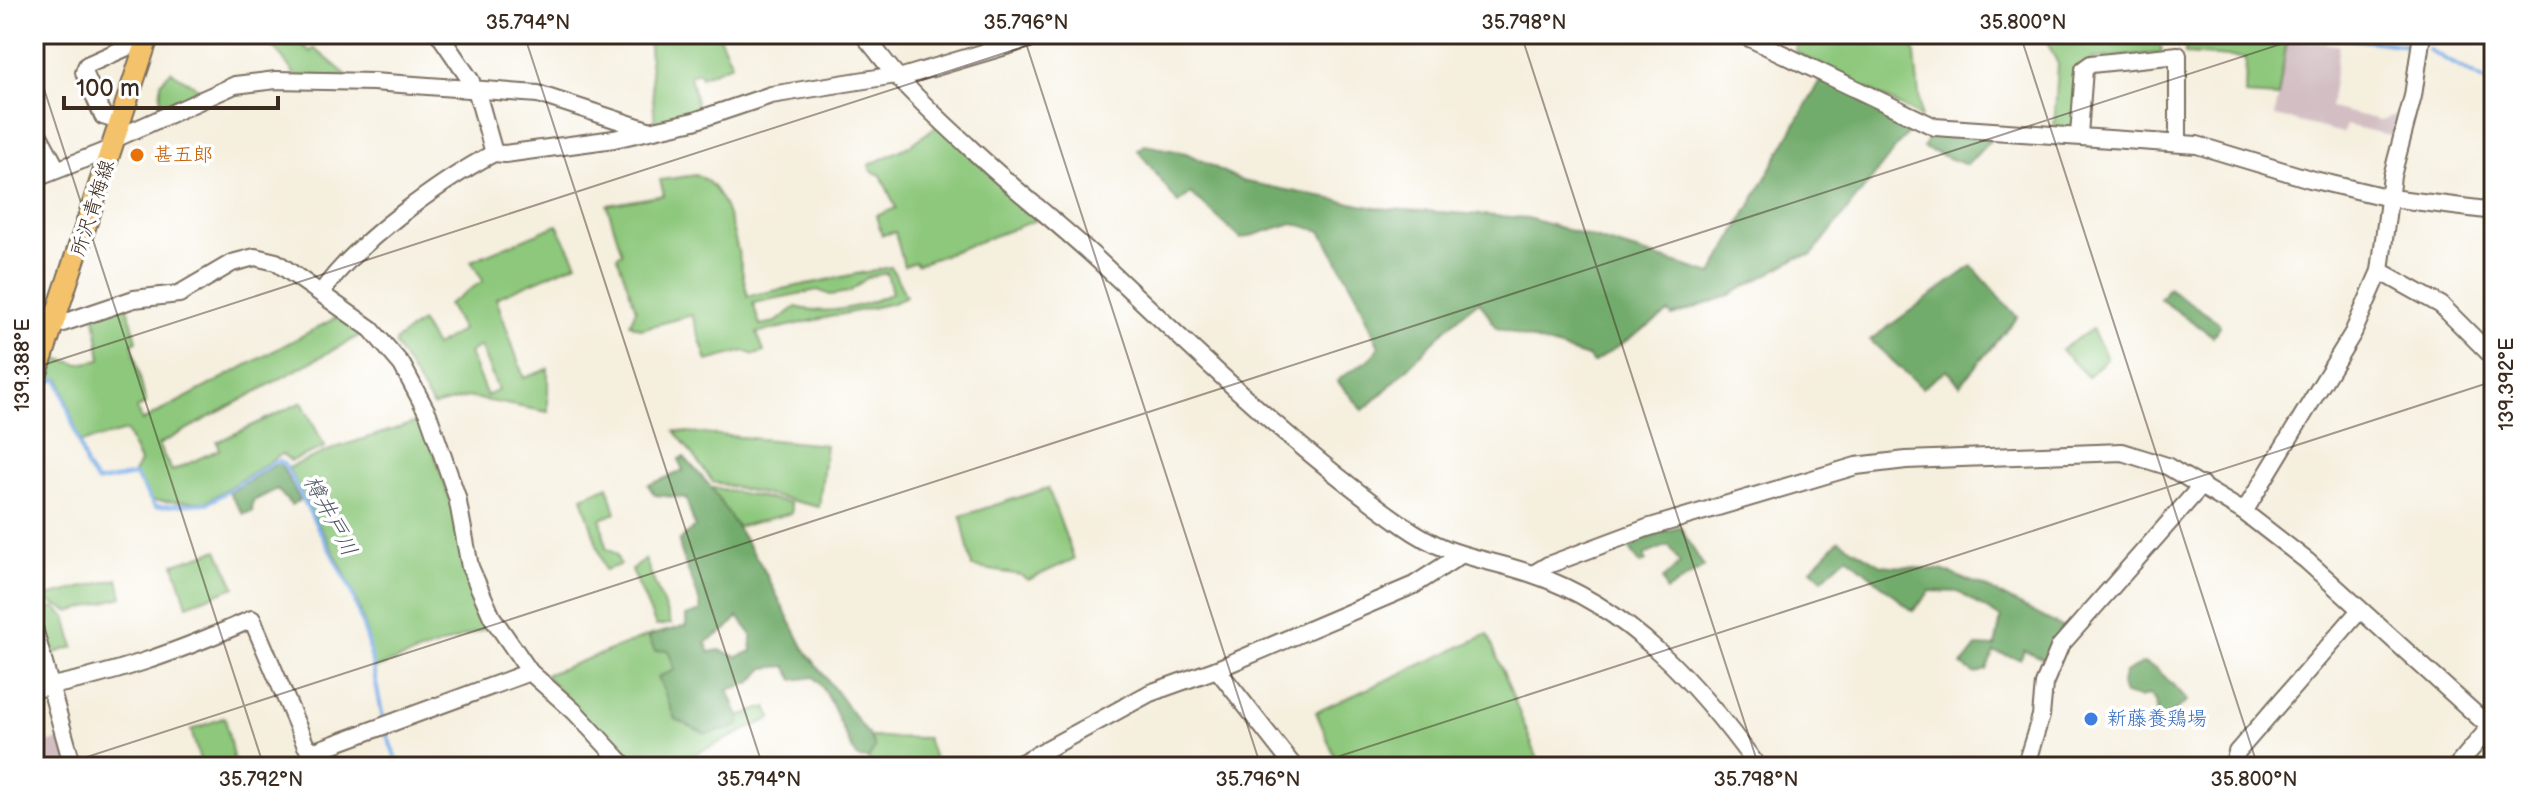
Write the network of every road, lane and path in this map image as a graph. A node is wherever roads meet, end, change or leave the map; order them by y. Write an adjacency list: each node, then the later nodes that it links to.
1 (439, 34): 9 (street)
2 (862, 34): 8 (street)
3 (1046, 34): 6 (street)
4 (1741, 34): 12 (street)
5 (2422, 34): 18 (street)
6 (1024, 36): 8 (street)
7 (145, 37): 13 (main road, 所沢青梅線); 13 (street)
8 (897, 77): 11 (street); 27 (street)
9 (474, 89): 11 (street); 13 (street); 15 (street)
10 (34, 126): 16 (street)
11 (648, 130): 15 (street)
12 (2079, 135): 14 (street); 14 (street)
13 (117, 136): 16 (street); 22 (main road, 所沢青梅線)
14 (2178, 143): 18 (street)
15 (494, 153): 21 (street)
16 (57, 169): 17 (street)
17 (34, 179)
18 (2390, 198): 19 (street); 20 (street)
19 (2494, 211)
20 (2380, 271): 23 (street); 26 (street)
21 (321, 293): 22 (street); 32 (street)
22 (54, 326): 24 (main road, 所沢青梅線)
23 (2494, 358)
24 (34, 382)
25 (2202, 485): 26 (street); 28 (street); 35 (street)
26 (2244, 512): 29 (street)
27 (1459, 556): 28 (street); 31 (street)
28 (1533, 574): 40 (street)
29 (2360, 610): 34 (street); 41 (street)
30 (34, 628): 33 (street)
31 (1217, 669): 38 (street); 39 (street)
32 (530, 672): 33 (street); 37 (street)
33 (42, 688): 36 (street)
34 (2492, 729): 42 (street)
35 (2031, 765)
36 (73, 767)
37 (626, 767)
38 (1014, 767)
39 (1294, 767)
40 (1758, 767)
41 (2233, 767)
42 (2456, 767)

